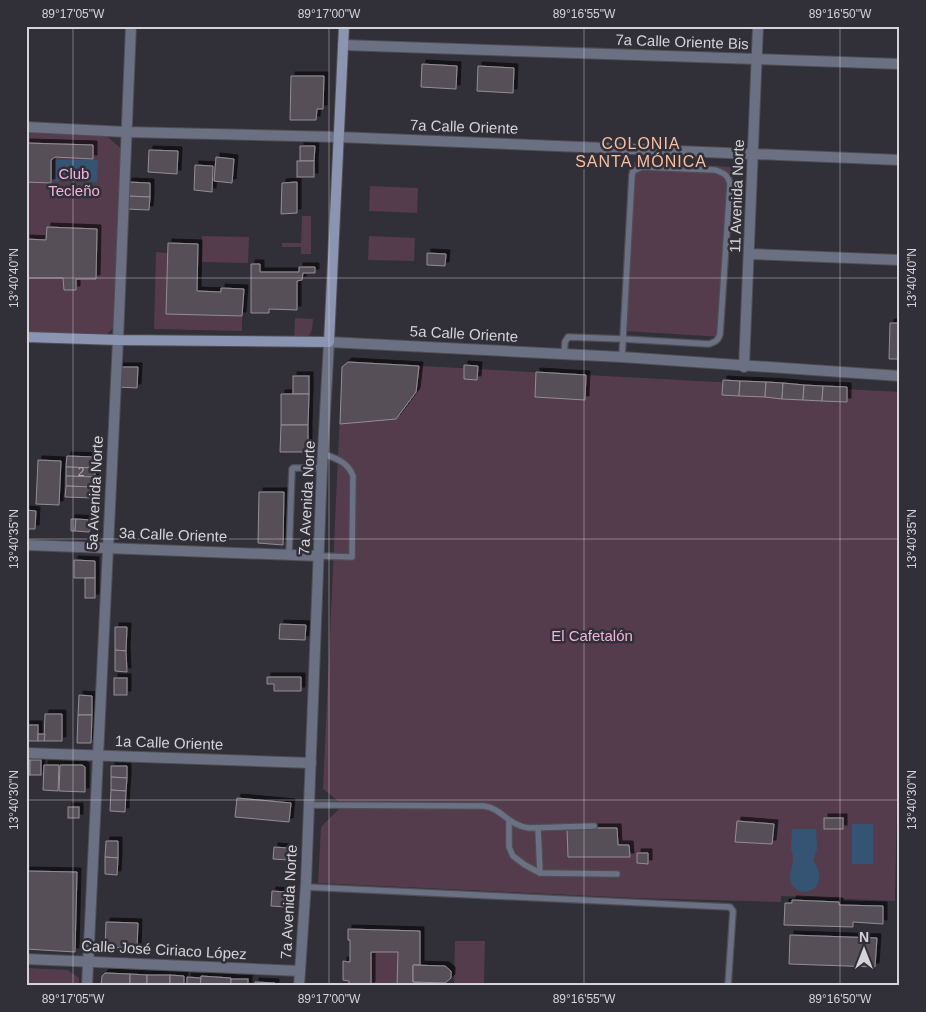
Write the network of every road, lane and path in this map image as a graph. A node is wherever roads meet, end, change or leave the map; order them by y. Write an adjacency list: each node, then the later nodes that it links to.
1 (131, 26): 8 (street, 5a Avenida Norte)
2 (344, 26): 4 (main road, 7a Avenida Norte)
3 (758, 26): 5 (street, 11 Avenida Norte)
4 (344, 45): 5 (street, 7a Calle Oriente Bis); 9 (main road, 7a Avenida Norte)
5 (757, 59): 6 (street, 7a Calle Oriente Bis); 10 (street, 11 Avenida Norte)
6 (900, 64)
7 (26, 127): 8 (street, 7a Calle Oriente)
8 (126, 132): 9 (street, 7a Calle Oriente); 16 (street, 5a Avenida Norte)
9 (338, 137): 10 (street, 7a Calle Oriente); 17 (main road, 7a Avenida Norte)
10 (753, 154): 11 (street, 7a Calle Oriente); 12 (street, 11 Avenida Norte)
11 (900, 160)
12 (750, 254): 13 (street); 20 (street, 11 Avenida Norte)
13 (900, 260)
14 (26, 337): 16 (main road, 5a Calle Oriente)
15 (622, 339): 15 (lane); 18 (lane); 19 (lane)
16 (118, 340): 17 (main road, 5a Calle Oriente); 25 (street, 5a Avenida Norte)
17 (329, 342): 18 (street, 5a Calle Oriente); 22 (street, 7a Avenida Norte)
18 (564, 354): 19 (street, 5a Calle Oriente)
19 (622, 357): 20 (street, 5a Calle Oriente)
20 (744, 367): 21 (street, 5a Calle Oriente)
21 (900, 376)
22 (324, 454): 23 (street, 7a Avenida Norte); 27 (lane)
23 (322, 468): 26 (lane); 27 (street, 7a Avenida Norte)
24 (26, 545): 25 (street, 3a Calle Oriente)
25 (108, 547): 26 (street, 3a Calle Oriente); 29 (street, 5a Avenida Norte)
26 (289, 555): 27 (street, 3a Calle Oriente)
27 (319, 556): 30 (street, 7a Avenida Norte)
28 (26, 753): 29 (street, 1a Calle Oriente)
29 (98, 756): 30 (street, 1a Calle Oriente); 39 (street, 5a Avenida Norte)
30 (310, 763): 31 (street, 7a Avenida Norte)
31 (309, 805): 32 (lane); 37 (street, 7a Avenida Norte)
32 (509, 821): 34 (lane); 35 (lane)
33 (594, 826): 34 (lane)
34 (538, 828): 35 (lane)
35 (540, 873): 36 (lane)
36 (617, 874)
37 (306, 887): 40 (street, 7a Avenida Norte); 43 (lane)
38 (26, 959): 39 (street, Calle José Ciriaco López)
39 (89, 961): 40 (street, Calle José Ciriaco López); 41 (street, 5a Avenida Norte)
40 (300, 971): 42 (street, 7a Avenida Norte)
41 (87, 986)
42 (299, 986)
43 (728, 986)

